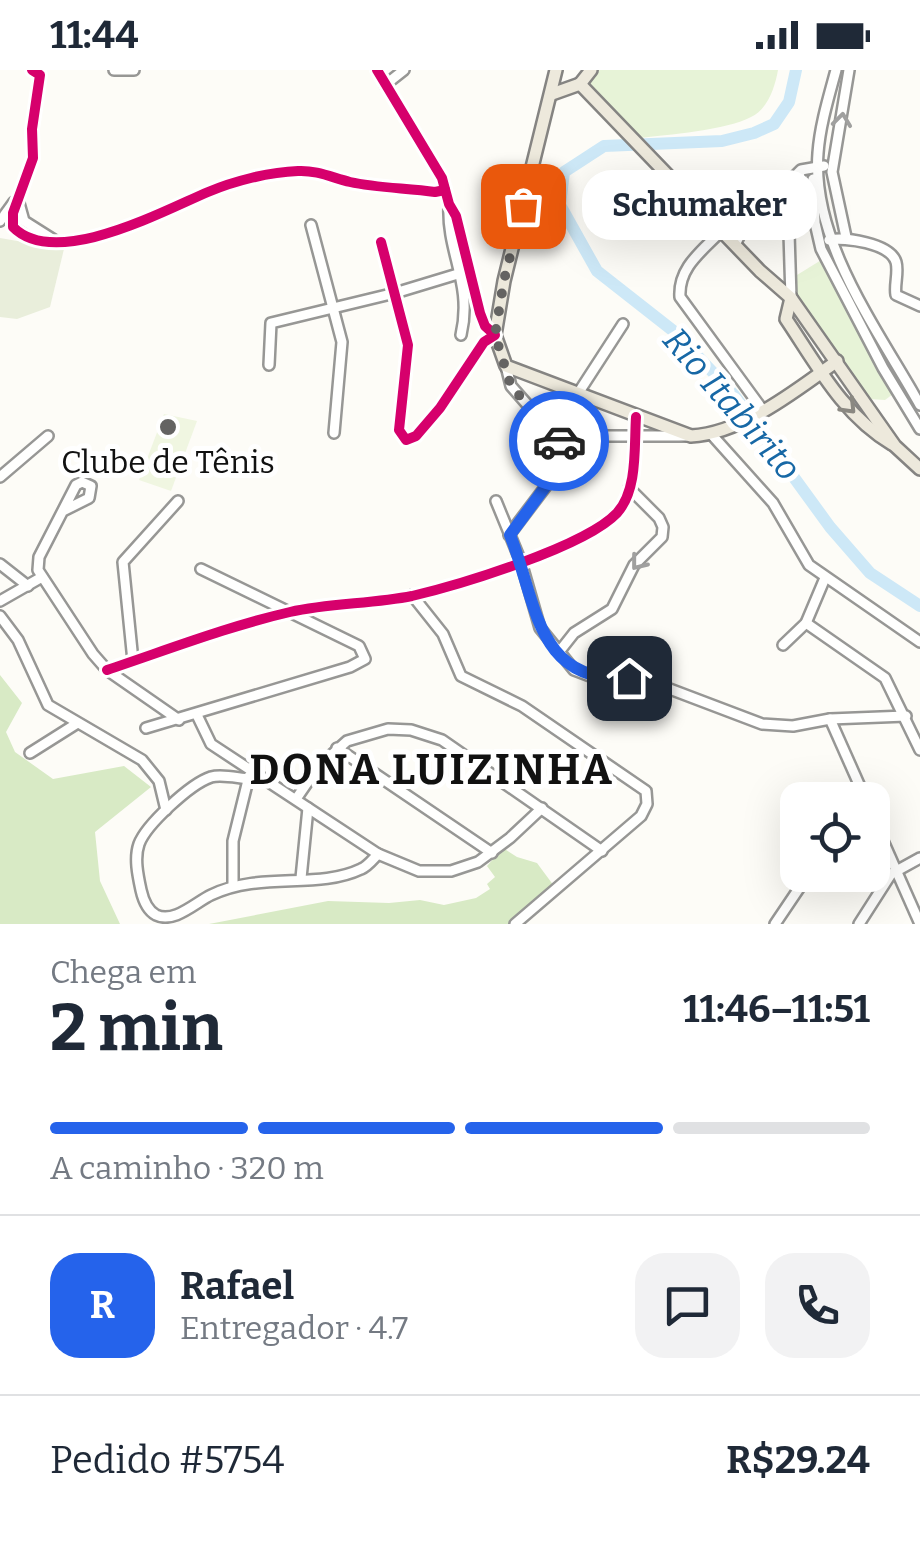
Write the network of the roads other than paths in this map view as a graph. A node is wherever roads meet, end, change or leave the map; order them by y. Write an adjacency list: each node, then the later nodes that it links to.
1 (32, 70): 17 (street)
2 (114, 70): 3 (street)
3 (134, 70)
4 (377, 70): 11 (street)
5 (404, 70): 11 (street)
6 (556, 70): 12 (main road)
7 (591, 70): 10 (main road)
8 (836, 70): 14 (street)
9 (849, 70): 13 (street, one-way to 9)
10 (580, 84): 12 (main road); 23 (main road)
11 (385, 85): 16 (street)
12 (552, 94): 36 (main road)
13 (833, 166): 14 (street); 24 (street)
14 (816, 167): 15 (street); 25 (street); 45 (street)
15 (801, 170): 28 (street); 31 (street)
16 (445, 190): 18 (street); 27 (street)
17 (19, 196): 19 (street); 20 (street); 22 (street)
18 (449, 204): 29 (street); 36 (street)
19 (24, 221): 22 (street); 27 (street)
20 (0, 223): 22 (street)
21 (312, 225): 33 (street)
22 (14, 227): 27 (street)
23 (723, 229): 28 (main road); 43 (street)
24 (846, 237): 25 (street); 32 (street)
25 (829, 240): 42 (street)
26 (380, 242): 30 (street)
27 (61, 243)
28 (736, 244): 31 (main road)
29 (461, 273): 30 (street); 35 (street)
30 (395, 294): 33 (street); 36 (street)
31 (791, 298): 37 (main road); 40 (main road)
32 (920, 306)
33 (335, 308): 38 (street); 46 (street)
34 (622, 324): 41 (street)
35 (461, 335)
36 (495, 335): 39 (main road)
37 (837, 361): 40 (main road); 51 (main road)
38 (269, 364)
39 (506, 366): 41 (main road); 52 (street)
40 (822, 372): 43 (main road); 51 (main road, one-way to 51)
41 (577, 395): 44 (main road)
42 (920, 405)
43 (759, 411): 47 (main road)
44 (636, 417): 49 (street); 50 (main road)
45 (920, 429)
46 (334, 434)
47 (712, 435): 50 (main road); 64 (street)
48 (48, 436): 54 (street)
49 (635, 436): 50 (street); 52 (street); 55 (street)
50 (691, 436)
51 (896, 446): 53 (main road)
52 (570, 453): 59 (street)
53 (920, 469)
54 (0, 477)
55 (630, 488): 60 (street); 73 (street, one-way to 73)
56 (178, 501): 74 (street)
57 (496, 501): 59 (street)
58 (63, 511): 63 (street)
59 (510, 535): 60 (street)
60 (521, 562): 66 (street); 73 (street)
61 (0, 564): 65 (street)
62 (200, 569): 68 (street)
63 (42, 576): 65 (street); 75 (street)
64 (825, 578): 70 (street); 71 (street)
65 (28, 586): 67 (street)
66 (412, 596): 68 (street); 91 (street)
67 (0, 600)
68 (291, 612): 74 (street); 76 (street)
69 (0, 616): 80 (street)
70 (806, 623): 72 (street); 77 (street)
71 (920, 642)
72 (783, 645)
73 (559, 652): 78 (street)
74 (133, 661): 75 (street)
75 (107, 670): 79 (street)
76 (197, 716): 79 (street); 85 (street)
77 (906, 716): 78 (street); 83 (street)
78 (830, 719): 86 (street)
79 (179, 720): 81 (street)
80 (76, 724): 84 (street); 90 (street)
81 (146, 728)
82 (337, 748): 87 (street); 89 (street); 92 (street)
83 (920, 750)
84 (30, 753)
85 (250, 774): 87 (street); 90 (street); 98 (street)
86 (856, 782)
87 (296, 800): 88 (street)
88 (308, 808): 93 (street); 97 (street)
89 (542, 808): 91 (street); 92 (street)
90 (166, 810): 98 (street)
91 (602, 851): 100 (street)
92 (492, 853): 93 (street)
93 (378, 854): 97 (street)
94 (890, 856): 96 (street)
95 (920, 858): 96 (street)
96 (896, 869): 102 (street); 103 (street)
97 (301, 878): 98 (street)
98 (232, 886)
99 (797, 892): 101 (street)
100 (516, 924)
101 (775, 924)
102 (859, 924)
103 (920, 924)

